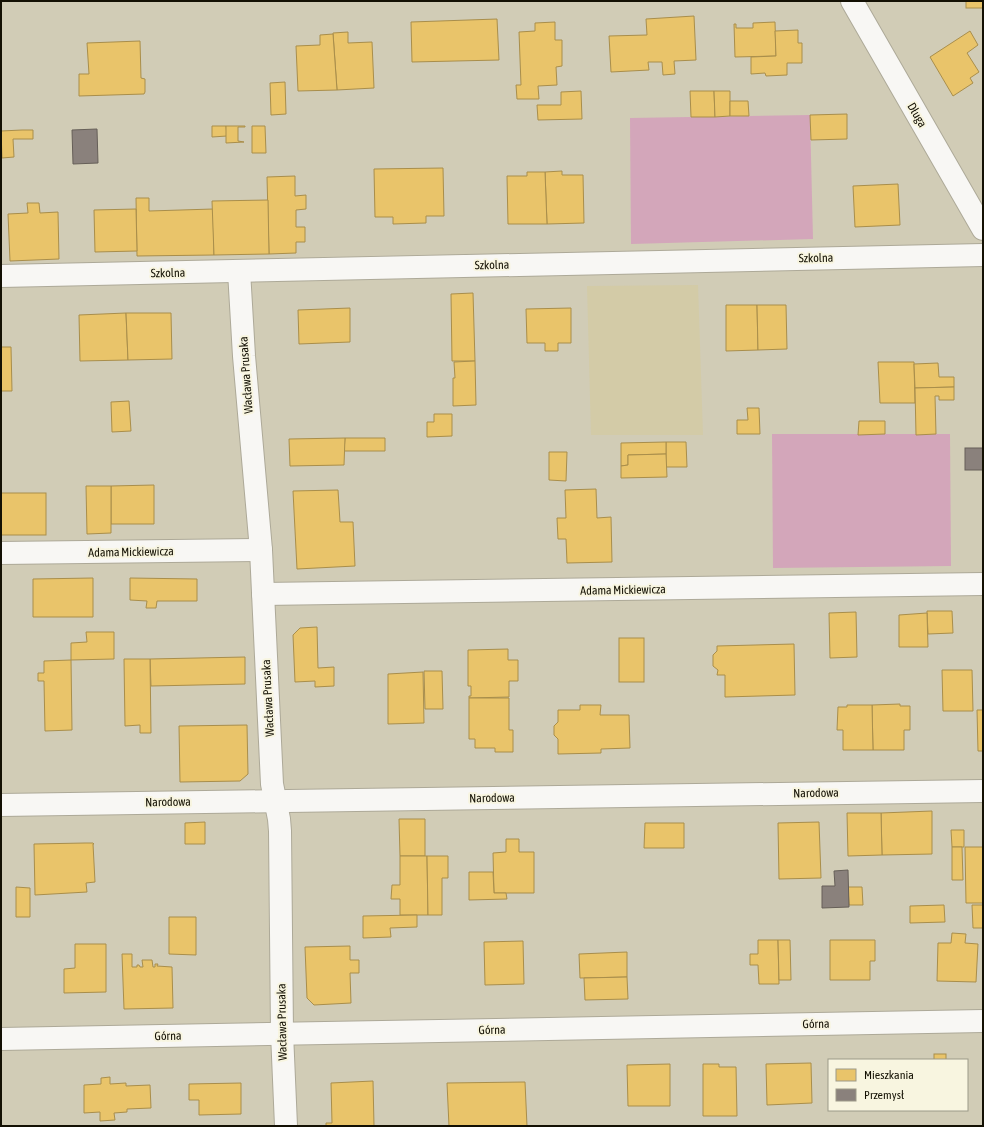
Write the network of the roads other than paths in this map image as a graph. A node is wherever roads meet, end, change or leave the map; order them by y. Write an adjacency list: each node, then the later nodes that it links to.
1 (852, 1): 2 (street, Długa)
2 (983, 229)
3 (983, 255): 4 (street, Szkolna)
4 (239, 271): 5 (street, Szkolna); 6 (street, Wacława Prusaka)
5 (1, 276)
6 (261, 550): 7 (street, Adama Mickiewicza); 9 (street, Wacława Prusaka)
7 (1, 553)
8 (983, 584): 9 (street, Adama Mickiewicza)
9 (263, 594): 11 (street, Wacława Prusaka)
10 (983, 790): 11 (street, Narodowa)
11 (276, 801): 12 (street, Narodowa); 14 (street, Wacława Prusaka)
12 (1, 805)
13 (983, 1021): 14 (street, Górna)
14 (282, 1033): 15 (street, Górna); 16 (street, Wacława Prusaka)
15 (1, 1039)
16 (286, 1126)

